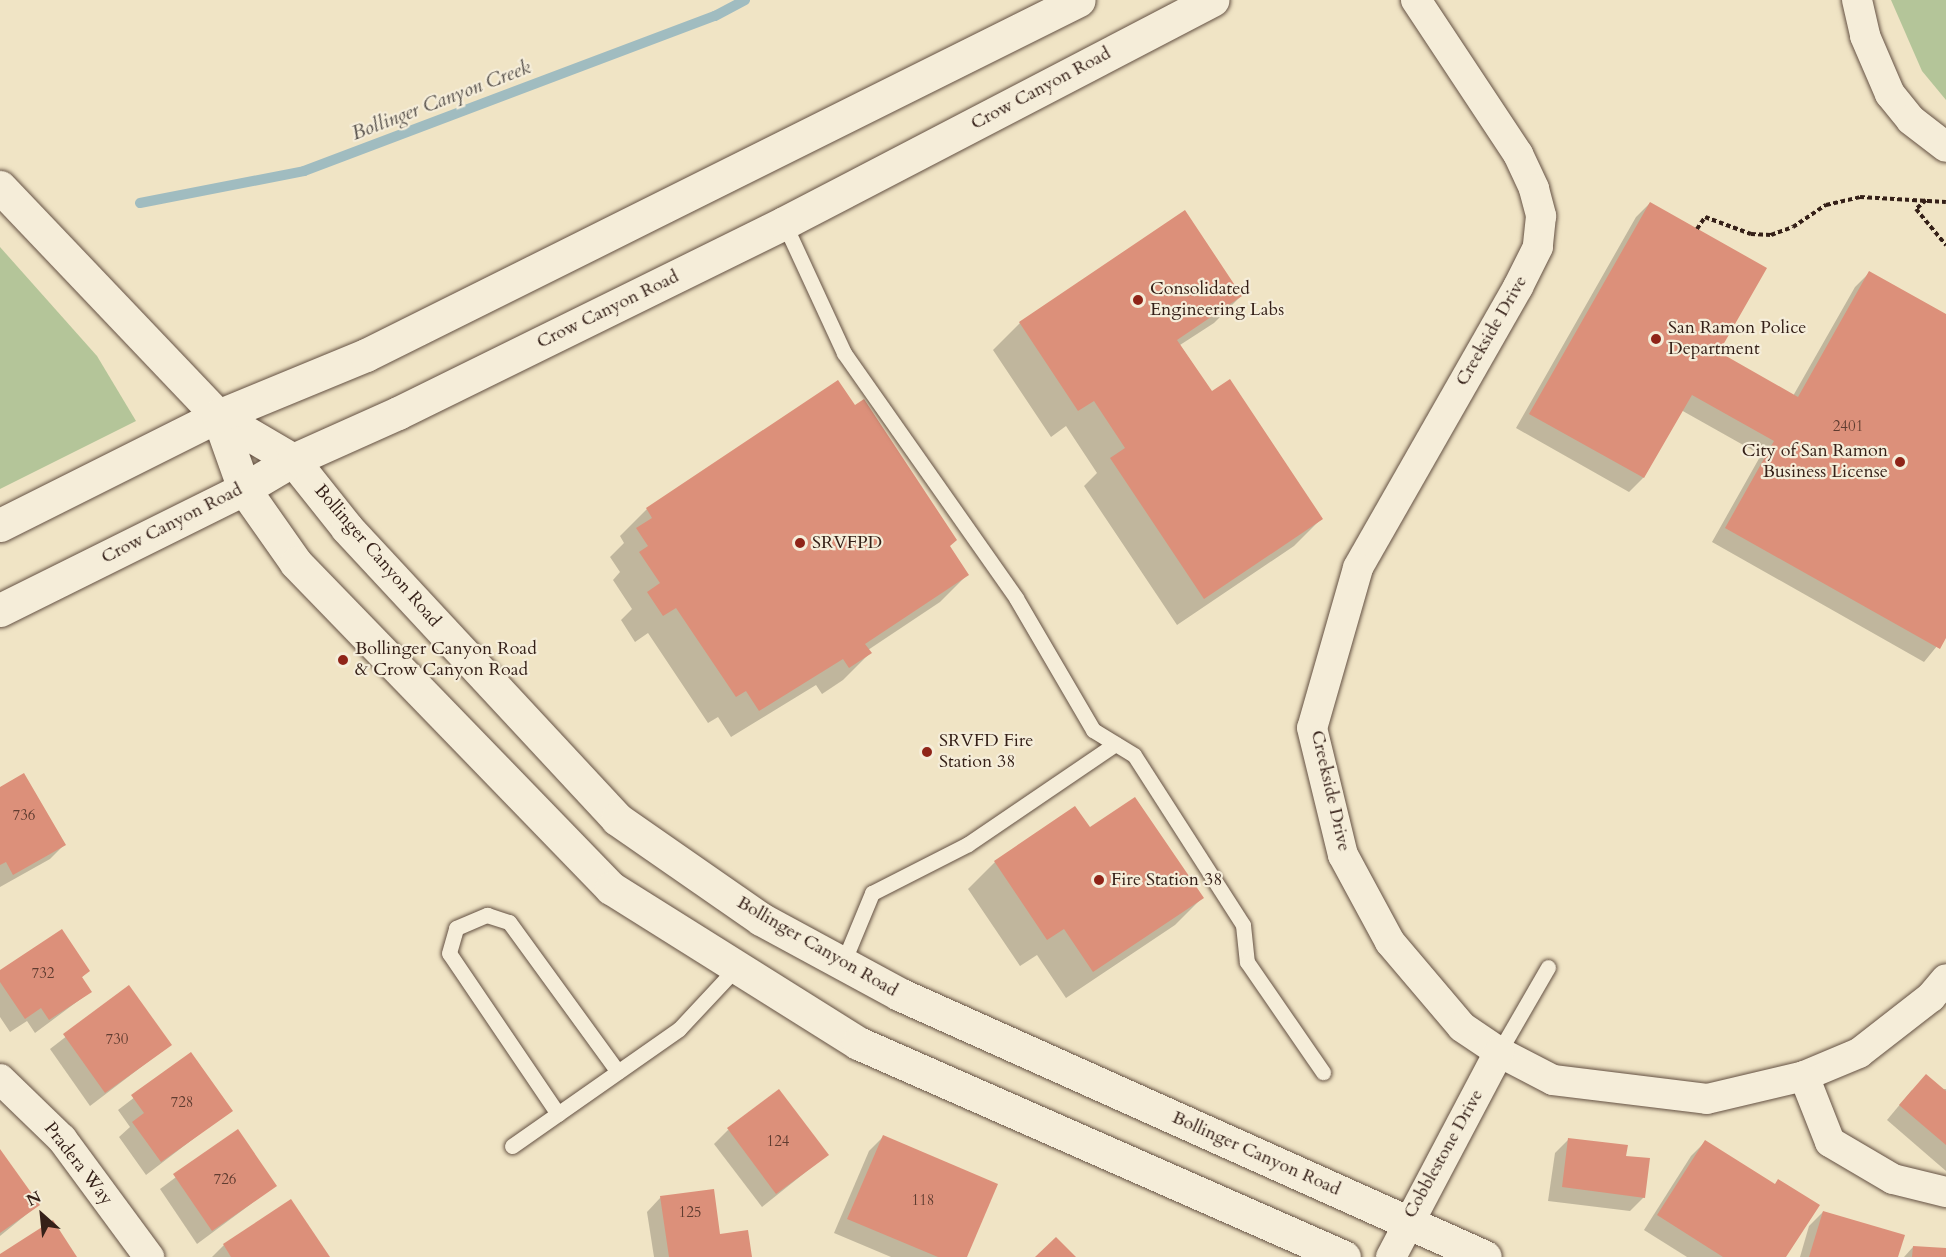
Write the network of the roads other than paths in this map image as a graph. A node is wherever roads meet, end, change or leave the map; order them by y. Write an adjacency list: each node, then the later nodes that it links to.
1 (1079, 0): 8 (main road)
2 (1212, 0): 7 (main road, Crow Canyon Road)
3 (1416, 0): 18 (street, Creekside Drive)
4 (1857, 0): 5 (street)
5 (1946, 147)
6 (0, 186): 8 (main road, Bollinger Canyon Road)
7 (784, 223): 9 (main road, Crow Canyon Road); 13 (lane)
8 (218, 416): 9 (main road, Bollinger Canyon Road); 10 (main road, Bollinger Canyon Road); 11 (main road)
9 (293, 460): 10 (main road, Crow Canyon Road); 14 (main road, Bollinger Canyon Road)
10 (244, 489): 12 (main road, Crow Canyon Road); 15 (main road, Bollinger Canyon Road)
11 (0, 525)
12 (0, 610)
13 (1115, 744): 14 (lane); 20 (lane)
14 (843, 963): 26 (main road, Bollinger Canyon Road)
15 (737, 967): 19 (lane); 28 (main road, Bollinger Canyon Road)
16 (1548, 967): 18 (lane)
17 (1946, 979): 21 (street, Creekside Drive)
18 (1499, 1052): 21 (street, Creekside Drive); 26 (street, Cobblestone Drive)
19 (618, 1072): 23 (lane); 23 (lane)
20 (1323, 1072)
21 (1804, 1076): 25 (street)
22 (0, 1079): 27 (street, Pradera Way)
23 (558, 1114): 24 (lane)
24 (512, 1146)
25 (1946, 1192)
26 (1407, 1222): 29 (street, Cobblestone Drive); 30 (main road, Bollinger Canyon Road)
27 (149, 1257)
28 (1344, 1257)
29 (1391, 1257)
30 (1485, 1257)

